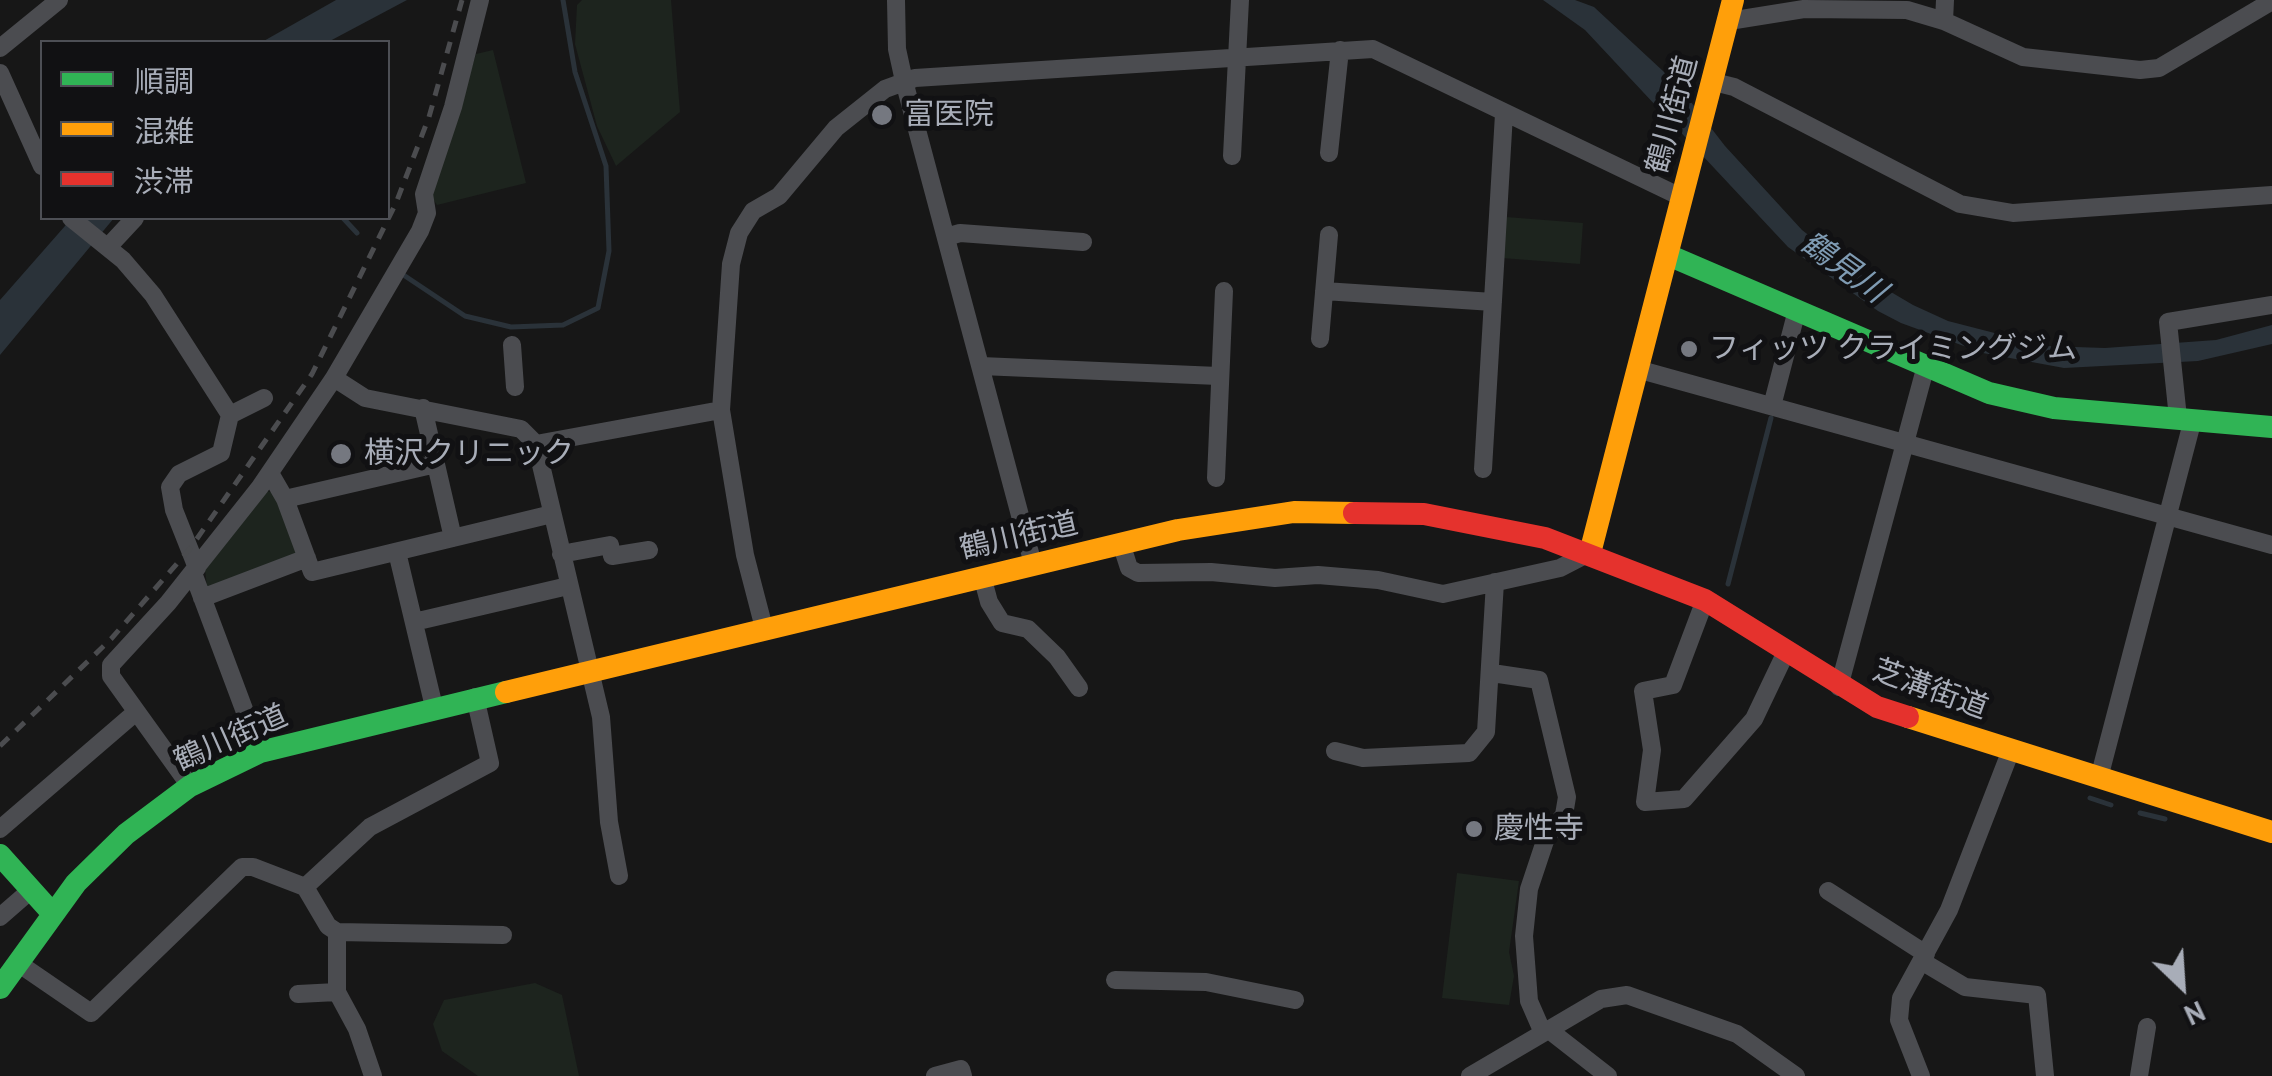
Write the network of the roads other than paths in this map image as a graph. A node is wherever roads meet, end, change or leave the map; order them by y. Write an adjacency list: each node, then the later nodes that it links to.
1 (59, 0): 9 (street)
2 (896, 0): 13 (street)
3 (1240, 0): 11 (street)
4 (1945, 0): 8 (street)
5 (2272, 2): 8 (street)
6 (479, 3): 39 (street)
7 (1731, 11): 8 (street); 14 (main road, 鶴川街道)
8 (1944, 20)
9 (0, 48)
10 (1340, 50): 11 (street); 15 (street); 16 (street)
11 (1237, 56): 13 (street); 17 (street)
12 (0, 73): 18 (street)
13 (904, 81): 24 (street); 44 (street)
14 (1711, 94): 19 (street); 20 (main road, 鶴川街道)
15 (1504, 114): 20 (street); 30 (street)
16 (1329, 154)
17 (1232, 156)
18 (40, 162)
19 (2272, 195)
20 (1683, 198): 27 (main road, 鶴川街道)
21 (73, 220): 26 (street)
22 (133, 220): 26 (street)
23 (1329, 235): 28 (street)
24 (946, 237): 25 (street); 35 (street)
25 (1083, 242)
26 (106, 245): 45 (street)
27 (1668, 254): 32 (main road); 36 (main road, 鶴川街道)
28 (1324, 290): 30 (street); 33 (street)
29 (1224, 291): 38 (street)
30 (1493, 302): 51 (street)
31 (2272, 306): 46 (street)
32 (1797, 310): 37 (main road); 42 (street)
33 (1320, 339)
34 (512, 345): 40 (street)
35 (982, 366): 38 (street); 65 (street)
36 (1637, 368): 42 (street); 62 (main road, 鶴川街道)
37 (1925, 369): 46 (main road); 49 (street)
38 (1218, 376): 53 (street)
39 (334, 378): 43 (street); 52 (street)
40 (515, 386)
41 (264, 398): 45 (street)
42 (1772, 406): 49 (street)
43 (423, 408): 48 (street); 50 (street)
44 (721, 410): 48 (street); 73 (street)
45 (230, 415): 66 (street)
46 (2185, 419): 47 (main road); 56 (street)
47 (2272, 427)
48 (536, 444): 55 (street)
49 (1904, 444): 56 (street); 77 (street)
50 (436, 464): 54 (street); 57 (street)
51 (1482, 469)
52 (270, 472): 54 (street); 66 (street)
53 (1216, 478)
54 (285, 499): 64 (street)
55 (552, 514): 57 (street); 63 (street)
56 (2166, 517): 59 (street); 85 (street)
57 (453, 538): 61 (street)
58 (1121, 543): 62 (main road, 鶴川街道); 65 (main road, 鶴川街道); 68 (street)
59 (2272, 545)
60 (649, 550): 63 (street)
61 (397, 552): 64 (street); 72 (street)
62 (1590, 553): 68 (street); 71 (main road, 芝溝街道)
63 (560, 554): 69 (street)
64 (307, 558): 70 (street)
65 (1034, 564): 67 (main road, 鶴川街道)
66 (195, 570): 70 (street); 81 (street)
67 (982, 576): 73 (main road, 鶴川街道); 78 (street)
68 (1496, 582): 76 (street)
69 (568, 586): 72 (street); 75 (street)
70 (202, 598): 84 (street)
71 (1706, 600): 74 (main road, 芝溝街道); 74 (street)
72 (414, 622): 80 (street)
73 (764, 628): 75 (main road, 鶴川街道)
74 (1786, 652): 77 (main road, 芝溝街道)
75 (587, 670): 79 (main road, 鶴川街道); 90 (street)
76 (1492, 674): 83 (street); 106 (street)
77 (1840, 687): 82 (main road, 芝溝街道)
78 (1078, 688)
79 (475, 697): 80 (main road, 鶴川街道); 91 (street)
80 (434, 707): 84 (main road, 鶴川街道)
81 (136, 712): 86 (street); 87 (street)
82 (2011, 750): 85 (main road, 芝溝街道); 98 (street)
83 (1335, 751)
84 (260, 752): 86 (main road, 鶴川街道)
85 (2099, 778): 88 (main road, 芝溝街道)
86 (190, 786): 94 (main road, 鶴川街道)
87 (0, 829)
88 (2272, 832)
89 (0, 855): 92 (main road)
90 (619, 876)
91 (304, 887): 96 (street); 99 (street)
92 (31, 890): 94 (main road); 95 (street)
93 (1828, 891): 98 (street)
94 (53, 914): 99 (main road, 鶴川街道)
95 (0, 917)
96 (337, 932): 97 (street); 102 (street)
97 (502, 935)
98 (1925, 958): 113 (street); 114 (street)
99 (18, 962): 101 (main road, 鶴川街道)
100 (1114, 980): 104 (street)
101 (0, 988)
102 (337, 992): 103 (street); 107 (street)
103 (298, 994)
104 (1295, 1000)
105 (2147, 1027): 115 (street)
106 (1546, 1031): 110 (street); 111 (street); 112 (street)
107 (372, 1076)
108 (935, 1076): 109 (street)
109 (963, 1076)
110 (1470, 1076)
111 (1608, 1076)
112 (1796, 1076)
113 (1921, 1076)
114 (2044, 1076)
115 (2138, 1076)

